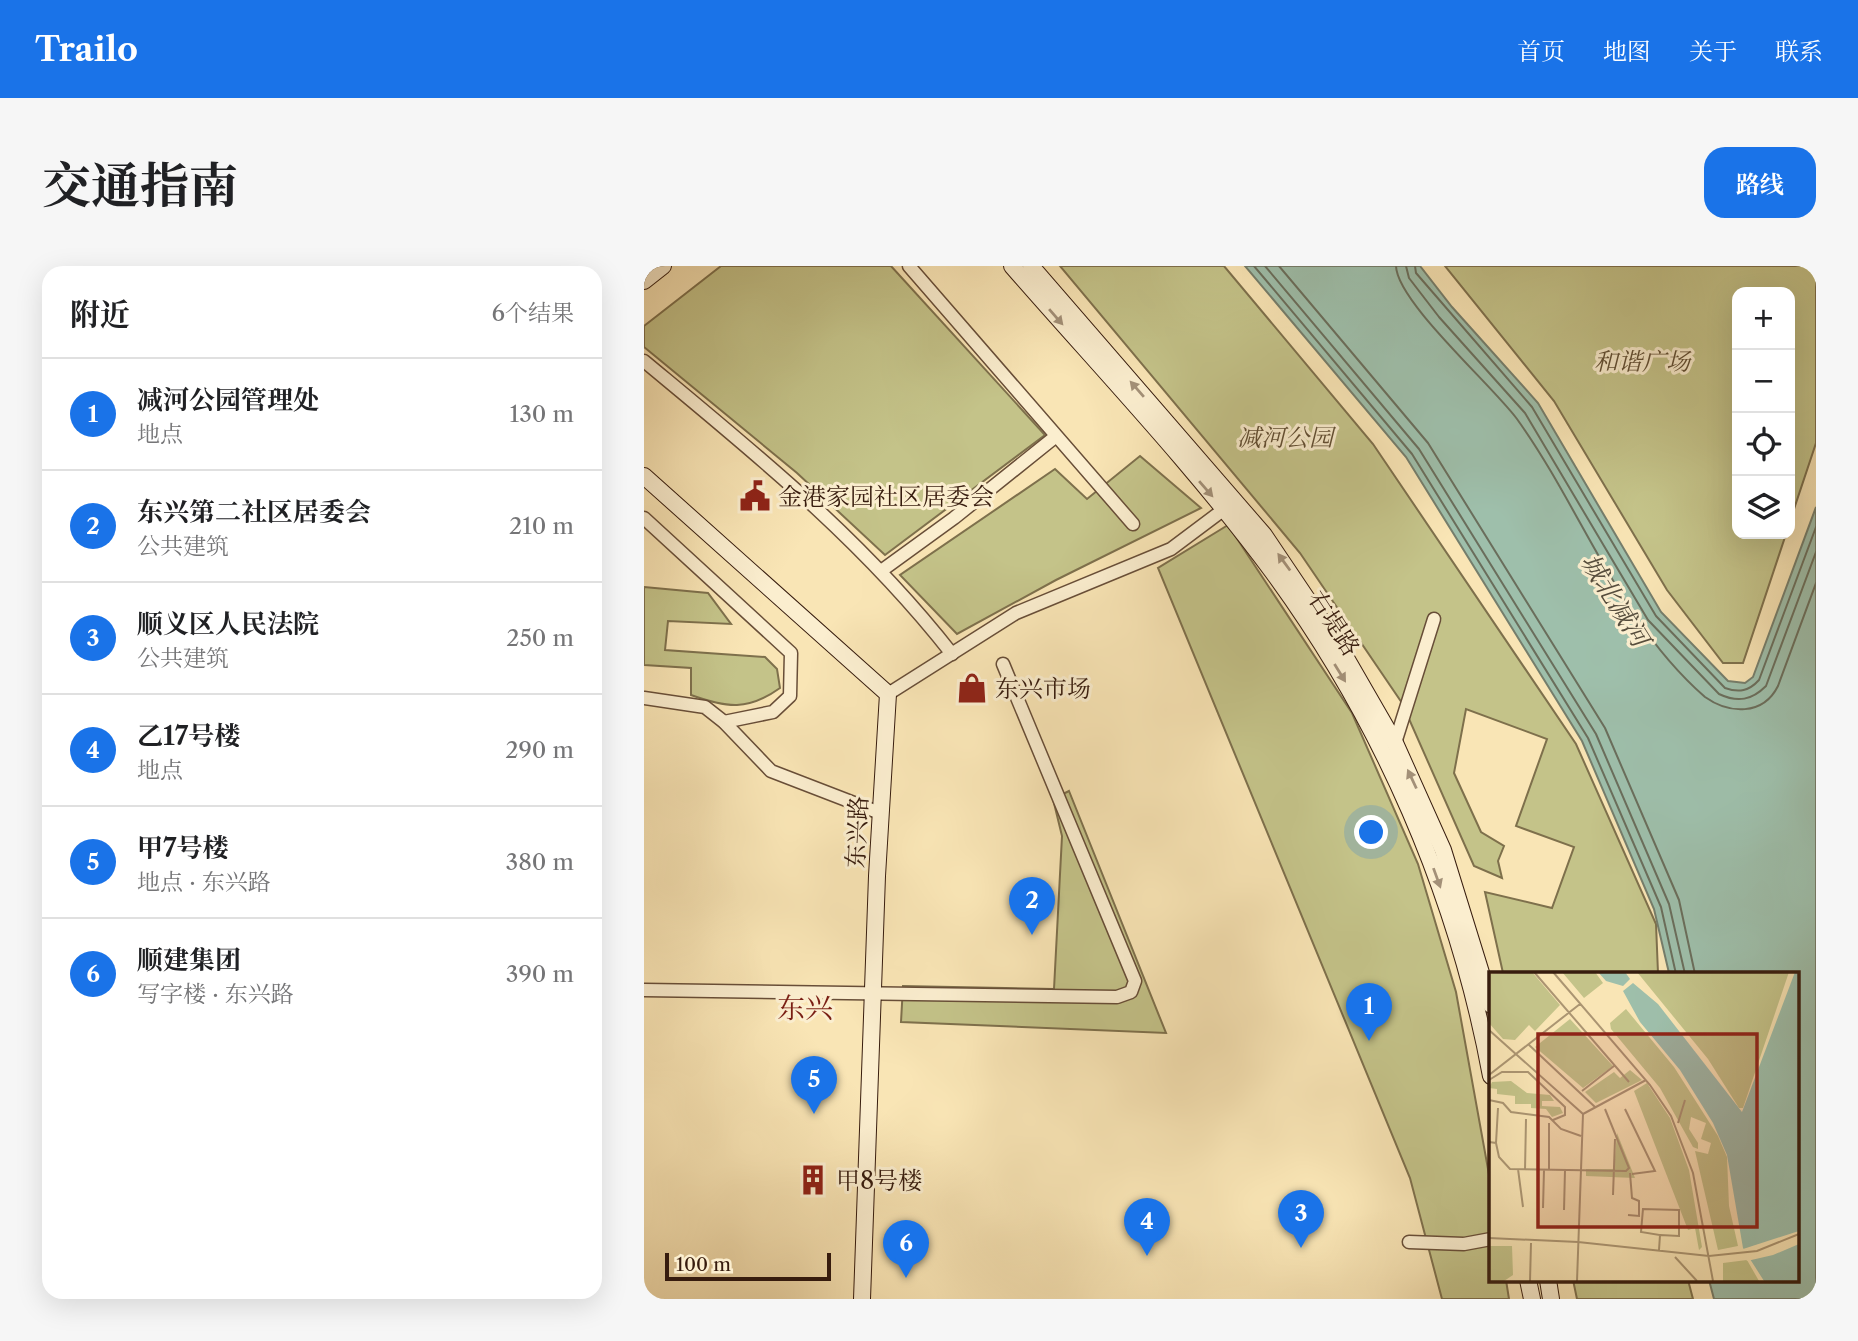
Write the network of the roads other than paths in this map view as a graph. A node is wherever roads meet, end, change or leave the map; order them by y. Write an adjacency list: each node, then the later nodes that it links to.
1 (663, 266): 5 (main road)
2 (909, 266): 7 (street)
3 (1012, 266): 9 (main road, 右堤路, one-way to 9)
4 (1031, 266): 19 (main road, 右堤路, one-way to 4)
5 (644, 281)
6 (644, 361): 12 (street)
7 (1055, 436): 11 (street); 12 (street)
8 (644, 476): 16 (main road)
9 (1223, 510): 14 (street); 24 (main road, 右堤路, one-way to 24)
10 (644, 518): 18 (street)
11 (1133, 524)
12 (881, 570): 14 (street)
13 (1434, 619): 19 (street)
14 (952, 654): 16 (street)
15 (1003, 664): 22 (street)
16 (888, 694): 20 (main road, 东兴路)
17 (644, 698): 18 (street)
18 (724, 722): 20 (street)
19 (1395, 743): 23 (main road, 右堤路, one-way to 19)
20 (880, 813): 22 (main road, 东兴路)
21 (644, 990): 22 (street)
22 (872, 995): 27 (main road, 东兴路)
23 (1489, 1002)
24 (1489, 1072)
25 (1489, 1239): 26 (street)
26 (1409, 1242)
27 (862, 1299)

